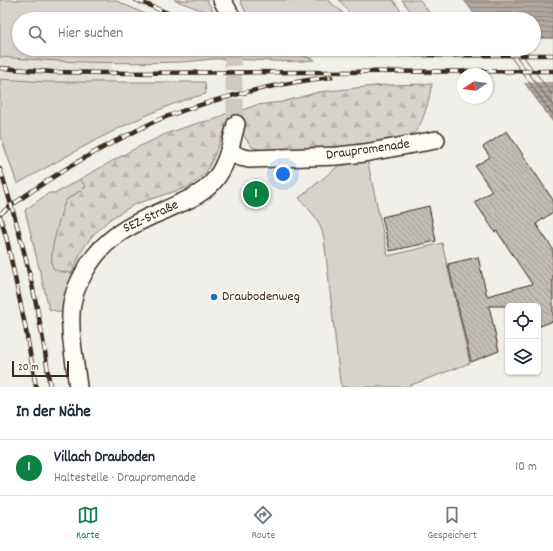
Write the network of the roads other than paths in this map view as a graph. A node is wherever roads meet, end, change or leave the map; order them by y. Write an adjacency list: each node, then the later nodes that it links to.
1 (222, 0): 2 (street)
2 (229, 12)
3 (236, 124): 5 (street, SEZ-Straße)
4 (436, 140): 5 (street, Draupromenade)
5 (229, 150): 6 (street, SEZ-Straße)
6 (78, 387)

